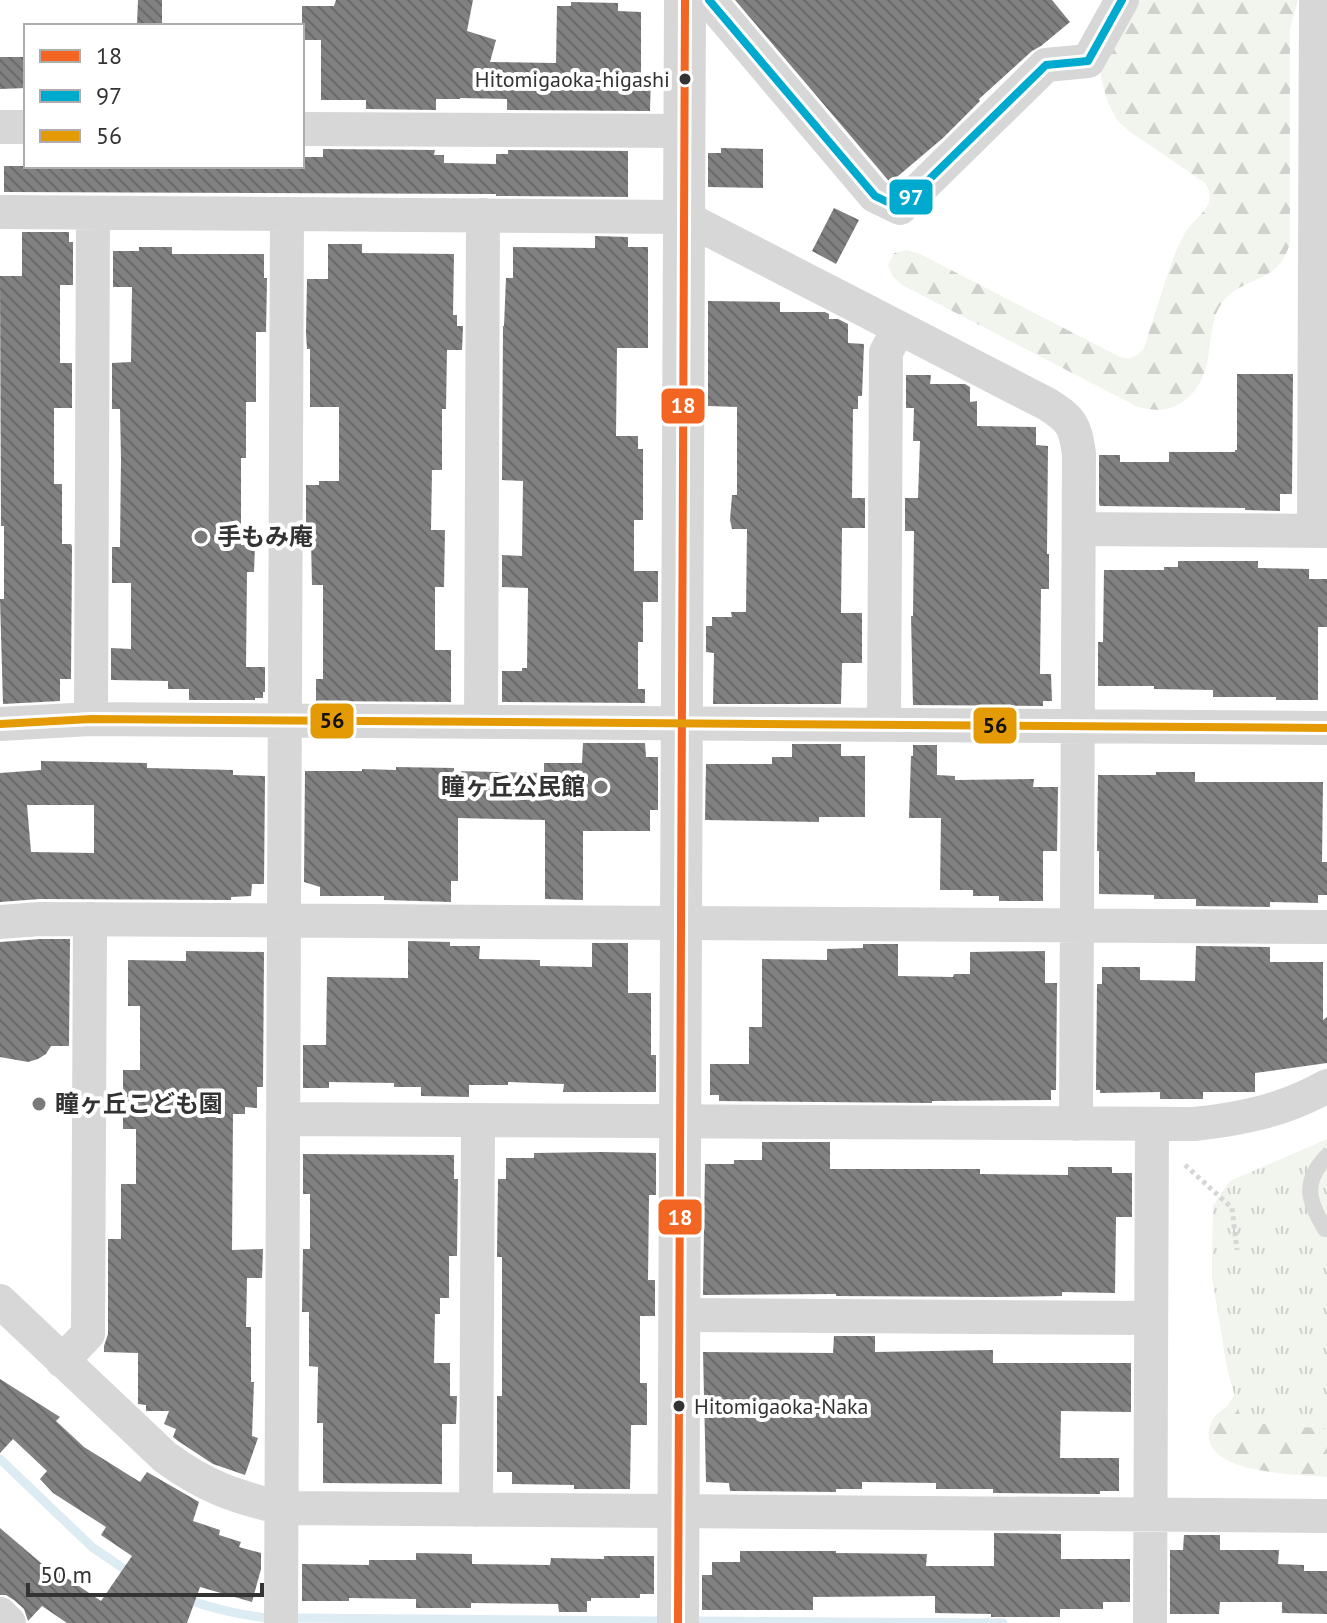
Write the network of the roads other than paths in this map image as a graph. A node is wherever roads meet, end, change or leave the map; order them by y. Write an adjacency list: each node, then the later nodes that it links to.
1 (685, 0): 8 (street)
2 (709, 0): 3 (street)
3 (1122, 0)
4 (1316, 0): 14 (street)
5 (0, 127): 6 (street)
6 (24, 127)
7 (304, 129): 8 (street)
8 (684, 131): 13 (street)
9 (0, 212): 10 (street)
10 (93, 213): 11 (street); 19 (street)
11 (287, 214): 12 (street); 20 (street)
12 (483, 215): 13 (street); 21 (street)
13 (684, 217): 15 (street); 22 (street)
14 (1321, 236): 16 (street)
15 (899, 328): 17 (street); 24 (street)
16 (1321, 336): 18 (street)
17 (1079, 529): 18 (street); 25 (street)
18 (1321, 531)
19 (91, 719): 20 (street); 23 (street)
20 (285, 720): 21 (street); 28 (street)
21 (481, 721): 22 (street)
22 (682, 723): 24 (street); 30 (street)
23 (0, 724)
24 (884, 724): 25 (street)
25 (1078, 726): 26 (street); 31 (street)
26 (1327, 728)
27 (90, 919): 28 (street); 29 (street); 44 (street)
28 (285, 920): 30 (street); 34 (street)
29 (0, 922)
30 (681, 923): 31 (street); 36 (street)
31 (1077, 926): 32 (street); 37 (street)
32 (1327, 927)
33 (1327, 1086): 38 (street)
34 (284, 1119): 35 (street); 45 (street)
35 (478, 1120): 36 (street); 46 (street)
36 (680, 1122): 37 (street); 42 (street)
37 (1076, 1124): 38 (street)
38 (1152, 1125): 43 (street)
39 (1327, 1156): 40 (lane)
40 (1325, 1229)
41 (0, 1301): 44 (street)
42 (679, 1315): 43 (street); 47 (street)
43 (1151, 1318): 48 (street)
44 (62, 1361): 45 (street)
45 (282, 1508): 46 (street); 52 (street)
46 (476, 1510): 47 (street)
47 (678, 1511): 48 (street); 53 (street)
48 (1150, 1515): 49 (street); 54 (street)
49 (1327, 1516)
50 (0, 1614): 51 (street)
51 (9, 1623)
52 (281, 1623)
53 (678, 1623)
54 (1150, 1623)

